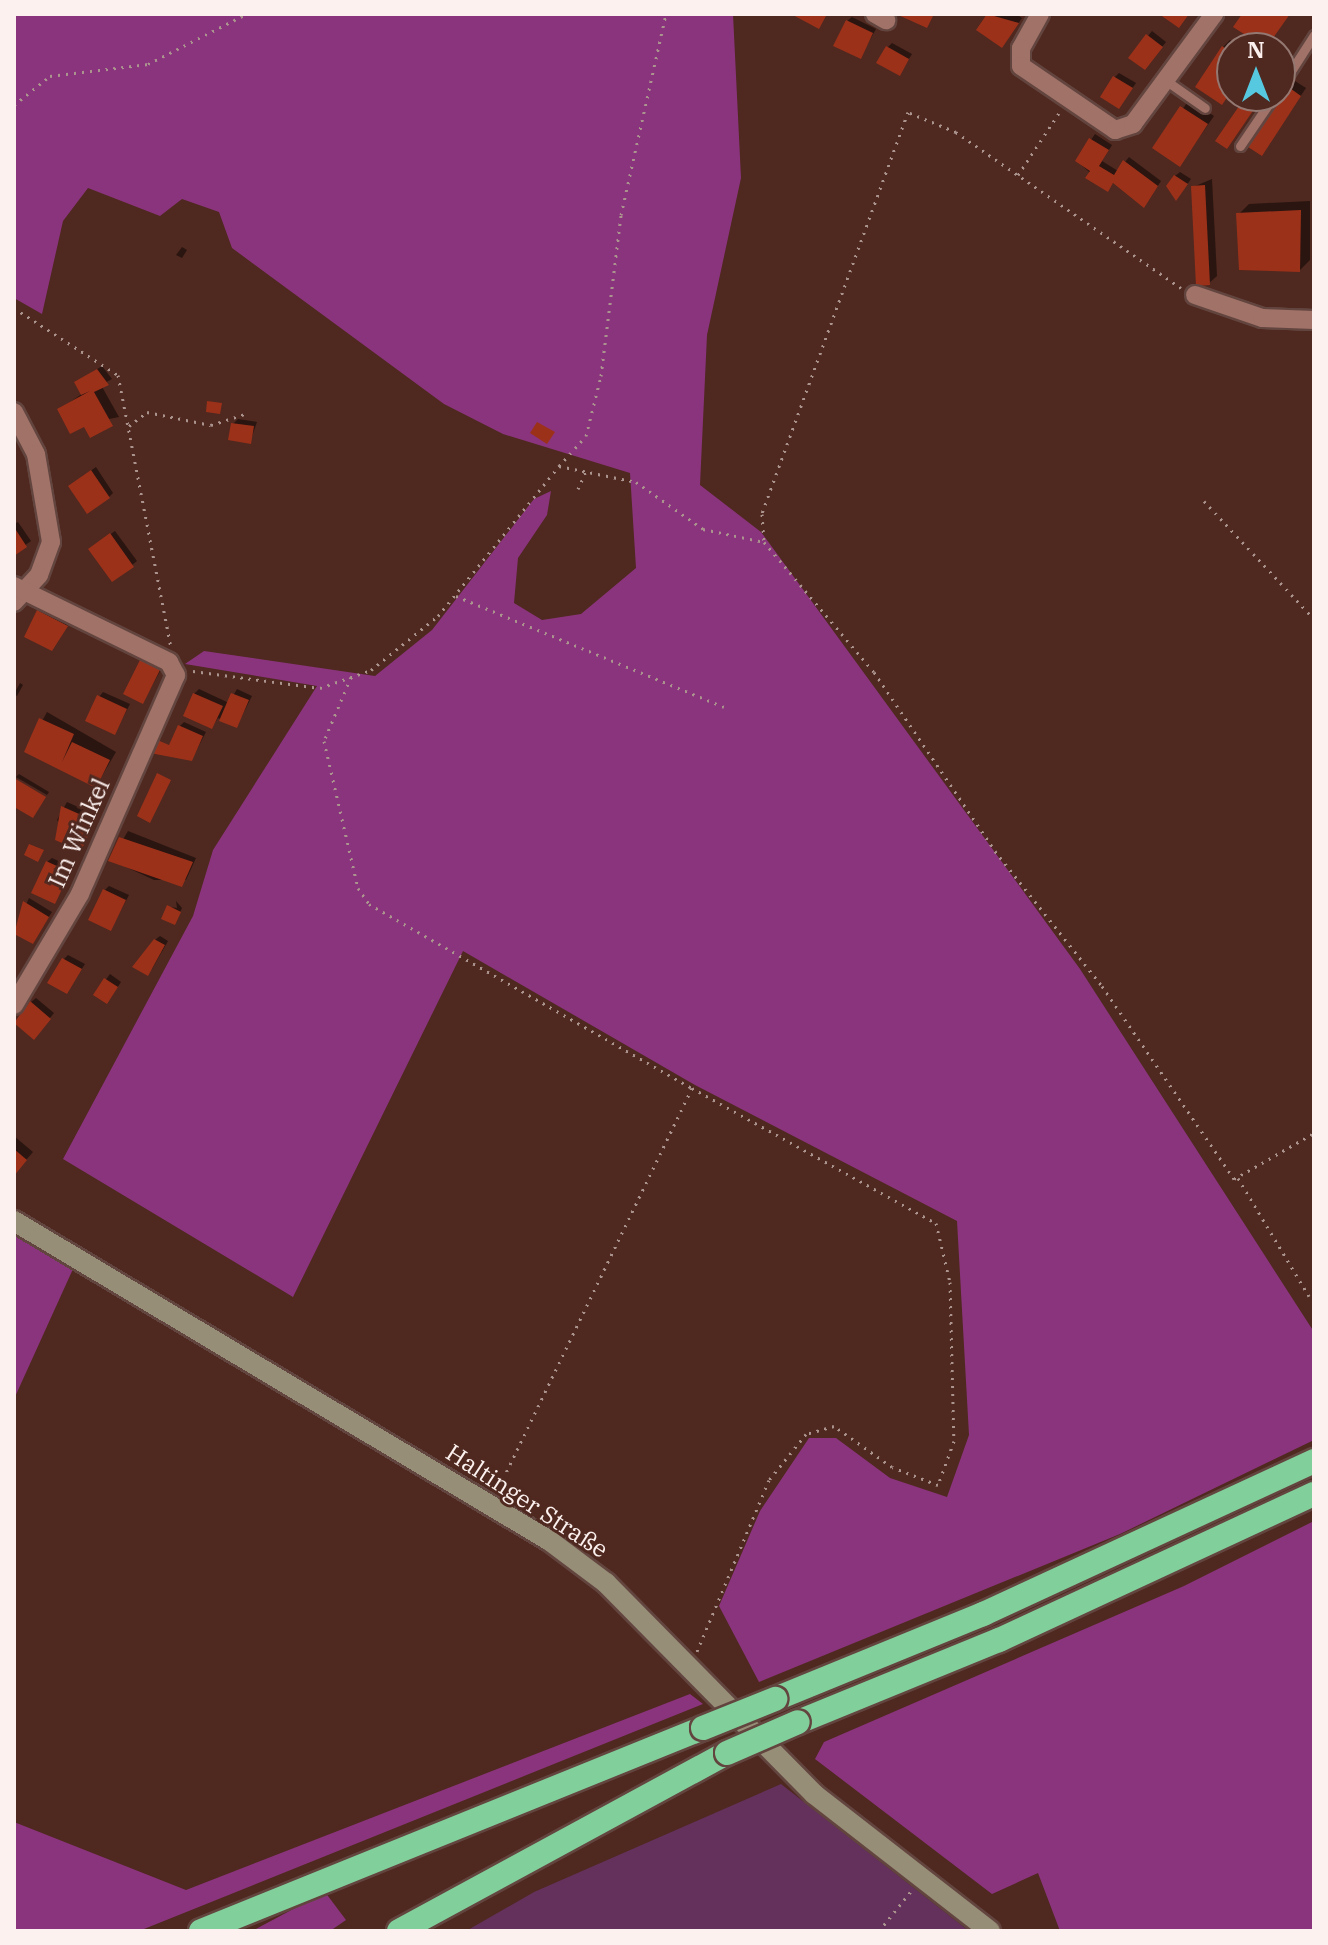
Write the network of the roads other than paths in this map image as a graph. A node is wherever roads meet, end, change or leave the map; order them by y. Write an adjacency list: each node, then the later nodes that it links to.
1 (1040, 14): 5 (street)
2 (1214, 14): 5 (street)
3 (1314, 35): 4 (lane)
4 (1296, 63)
5 (1168, 82): 6 (lane)
6 (1205, 108)
7 (1263, 112): 8 (lane)
8 (1240, 146)
9 (1195, 295): 10 (street)
10 (1314, 320)
11 (14, 412): 12 (street)
12 (16, 592): 13 (street, Im Winkel)
13 (14, 1005)
14 (14, 1221): 19 (street, Haltinger Straße)
15 (1314, 1461): 17 (highway, bridge)
16 (1314, 1494): 18 (highway, bridge)
17 (201, 1931)
18 (399, 1931)
19 (990, 1931)

